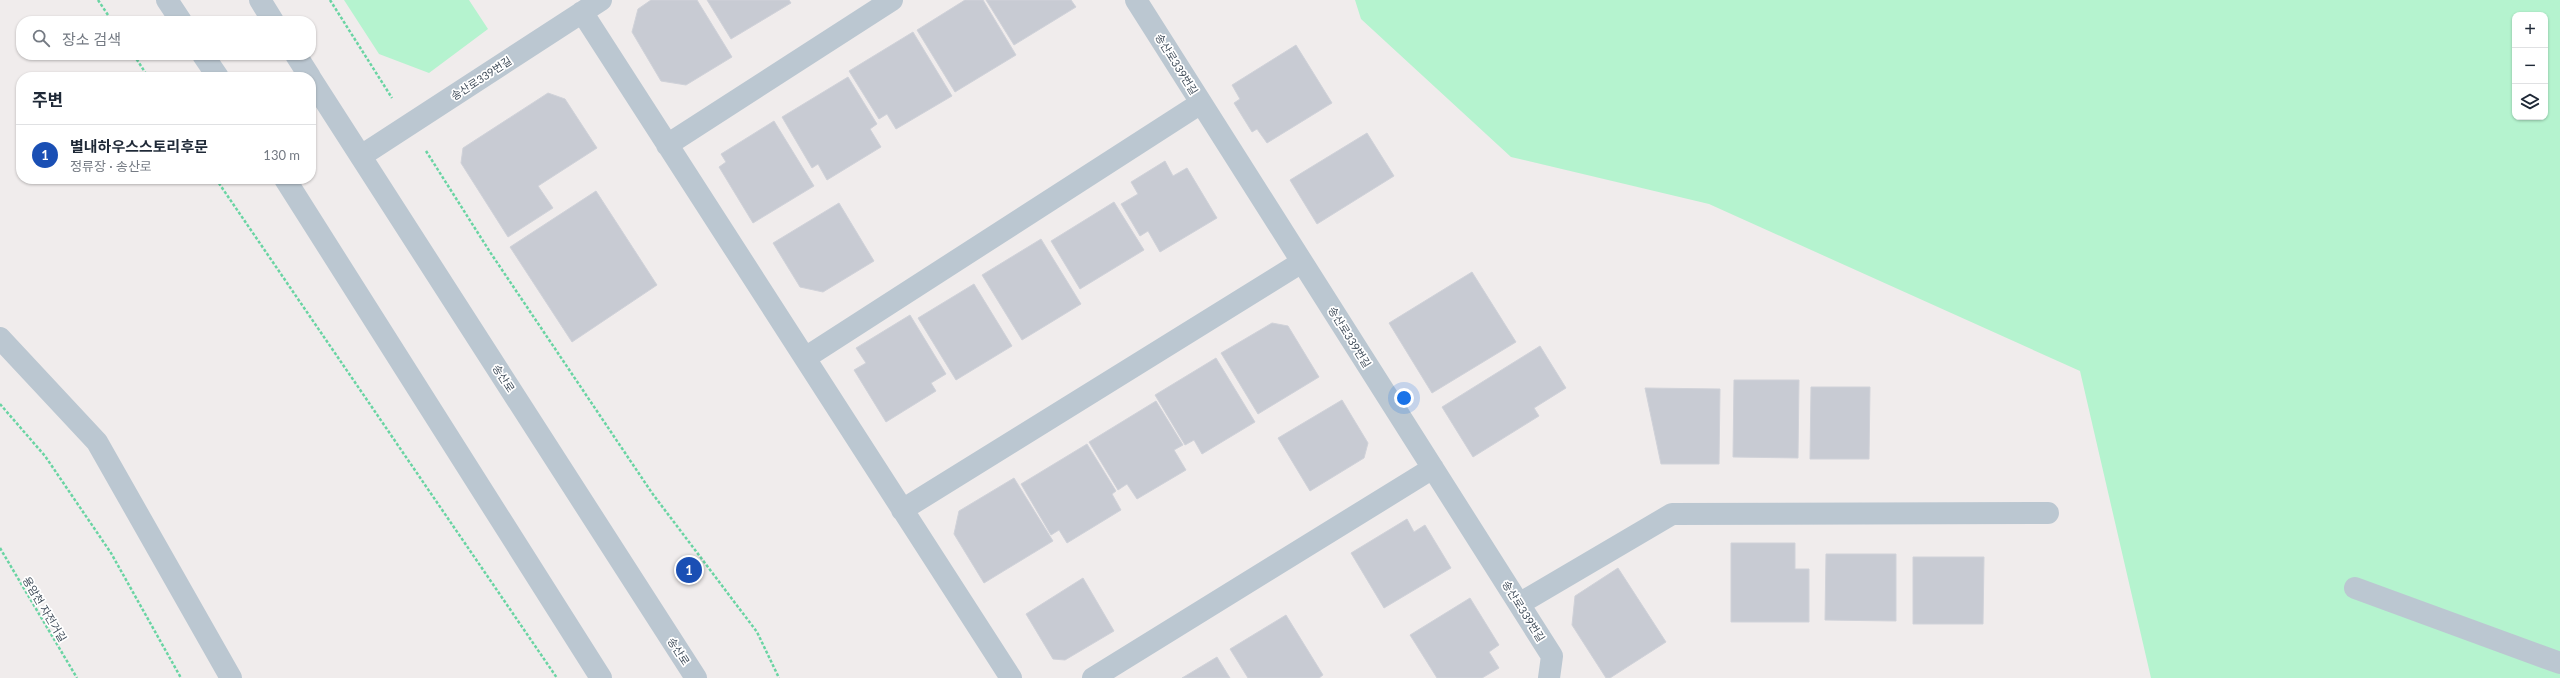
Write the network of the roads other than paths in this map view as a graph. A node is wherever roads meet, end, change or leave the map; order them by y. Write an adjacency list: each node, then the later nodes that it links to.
1 (167, 0): 7 (street)
2 (260, 0): 8 (street)
3 (601, 0): 6 (street, 송산로339번길)
4 (892, 0): 15 (street)
5 (1136, 0): 14 (street, 송산로339번길)
6 (582, 12): 15 (street); 16 (street, 송산로339번길)
7 (178, 16)
8 (271, 16)
9 (207, 60): 11 (street)
10 (299, 60): 12 (street, 송산로)
11 (215, 72)
12 (306, 72)
13 (316, 87): 16 (street, 송산로)
14 (1201, 103): 18 (street, 송산로339번길); 20 (street)
15 (667, 145): 20 (street)
16 (361, 156): 29 (street, 송산로)
17 (288, 184): 28 (street)
18 (1302, 262): 21 (street, 송산로339번길); 22 (street)
19 (0, 338): 27 (street)
20 (805, 358): 22 (street)
21 (1433, 468): 25 (street, 송산로339번길); 31 (street)
22 (902, 510): 30 (street)
23 (2048, 513): 25 (street)
24 (2355, 588): 26 (street)
25 (1519, 604): 32 (street, 송산로339번길)
26 (2560, 663)
27 (231, 678)
28 (601, 678)
29 (696, 678)
30 (1010, 678)
31 (1094, 678)
32 (1549, 678)

